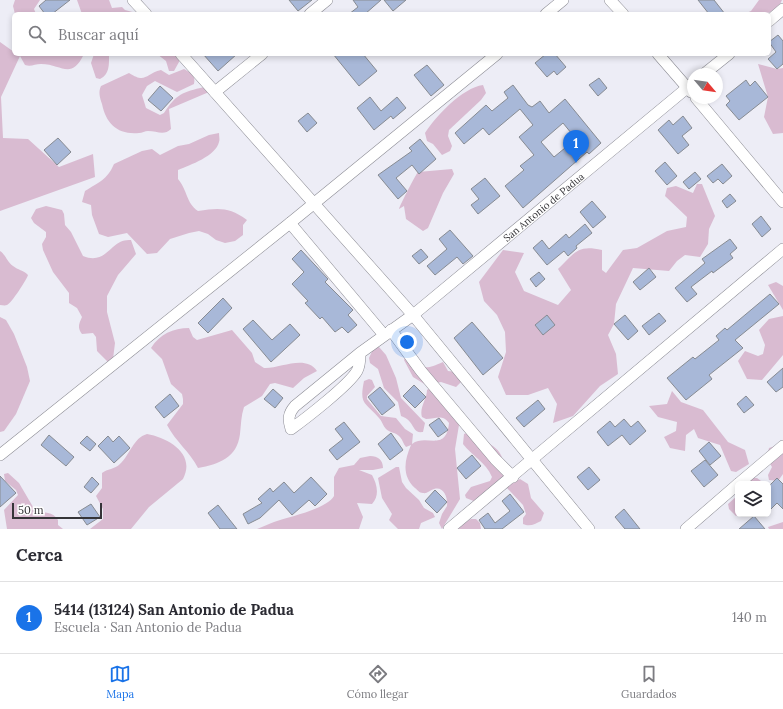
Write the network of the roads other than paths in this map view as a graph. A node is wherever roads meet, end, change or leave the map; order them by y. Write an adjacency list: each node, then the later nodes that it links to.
1 (133, 0): 7 (street)
2 (327, 0): 5 (street)
3 (563, 0): 8 (street)
4 (610, 0): 9 (street)
5 (313, 7)
6 (783, 9): 10 (street)
7 (144, 12)
8 (548, 12)
9 (621, 12)
10 (771, 19)
11 (184, 56): 19 (street)
12 (260, 56): 19 (street)
13 (495, 56): 22 (street)
14 (660, 56): 17 (street)
15 (726, 56): 16 (street)
16 (712, 68)
17 (687, 84)
18 (687, 91): 25 (street, San Antonio de Padua)
19 (215, 92): 22 (street)
20 (701, 104): 21 (street)
21 (783, 202)
22 (313, 204): 23 (street); 25 (street)
23 (290, 223): 26 (street); 29 (street)
24 (783, 249): 30 (street)
25 (413, 315): 26 (street, San Antonio de Padua); 30 (street)
26 (388, 332): 27 (street, San Antonio de Padua); 31 (street)
27 (360, 353): 27 (street, San Antonio de Padua)
28 (783, 446): 32 (street)
29 (0, 455)
30 (532, 461): 31 (street); 35 (street)
31 (513, 477): 34 (street)
32 (742, 481)
33 (735, 487): 36 (street)
34 (449, 529)
35 (590, 529)
36 (686, 529)

